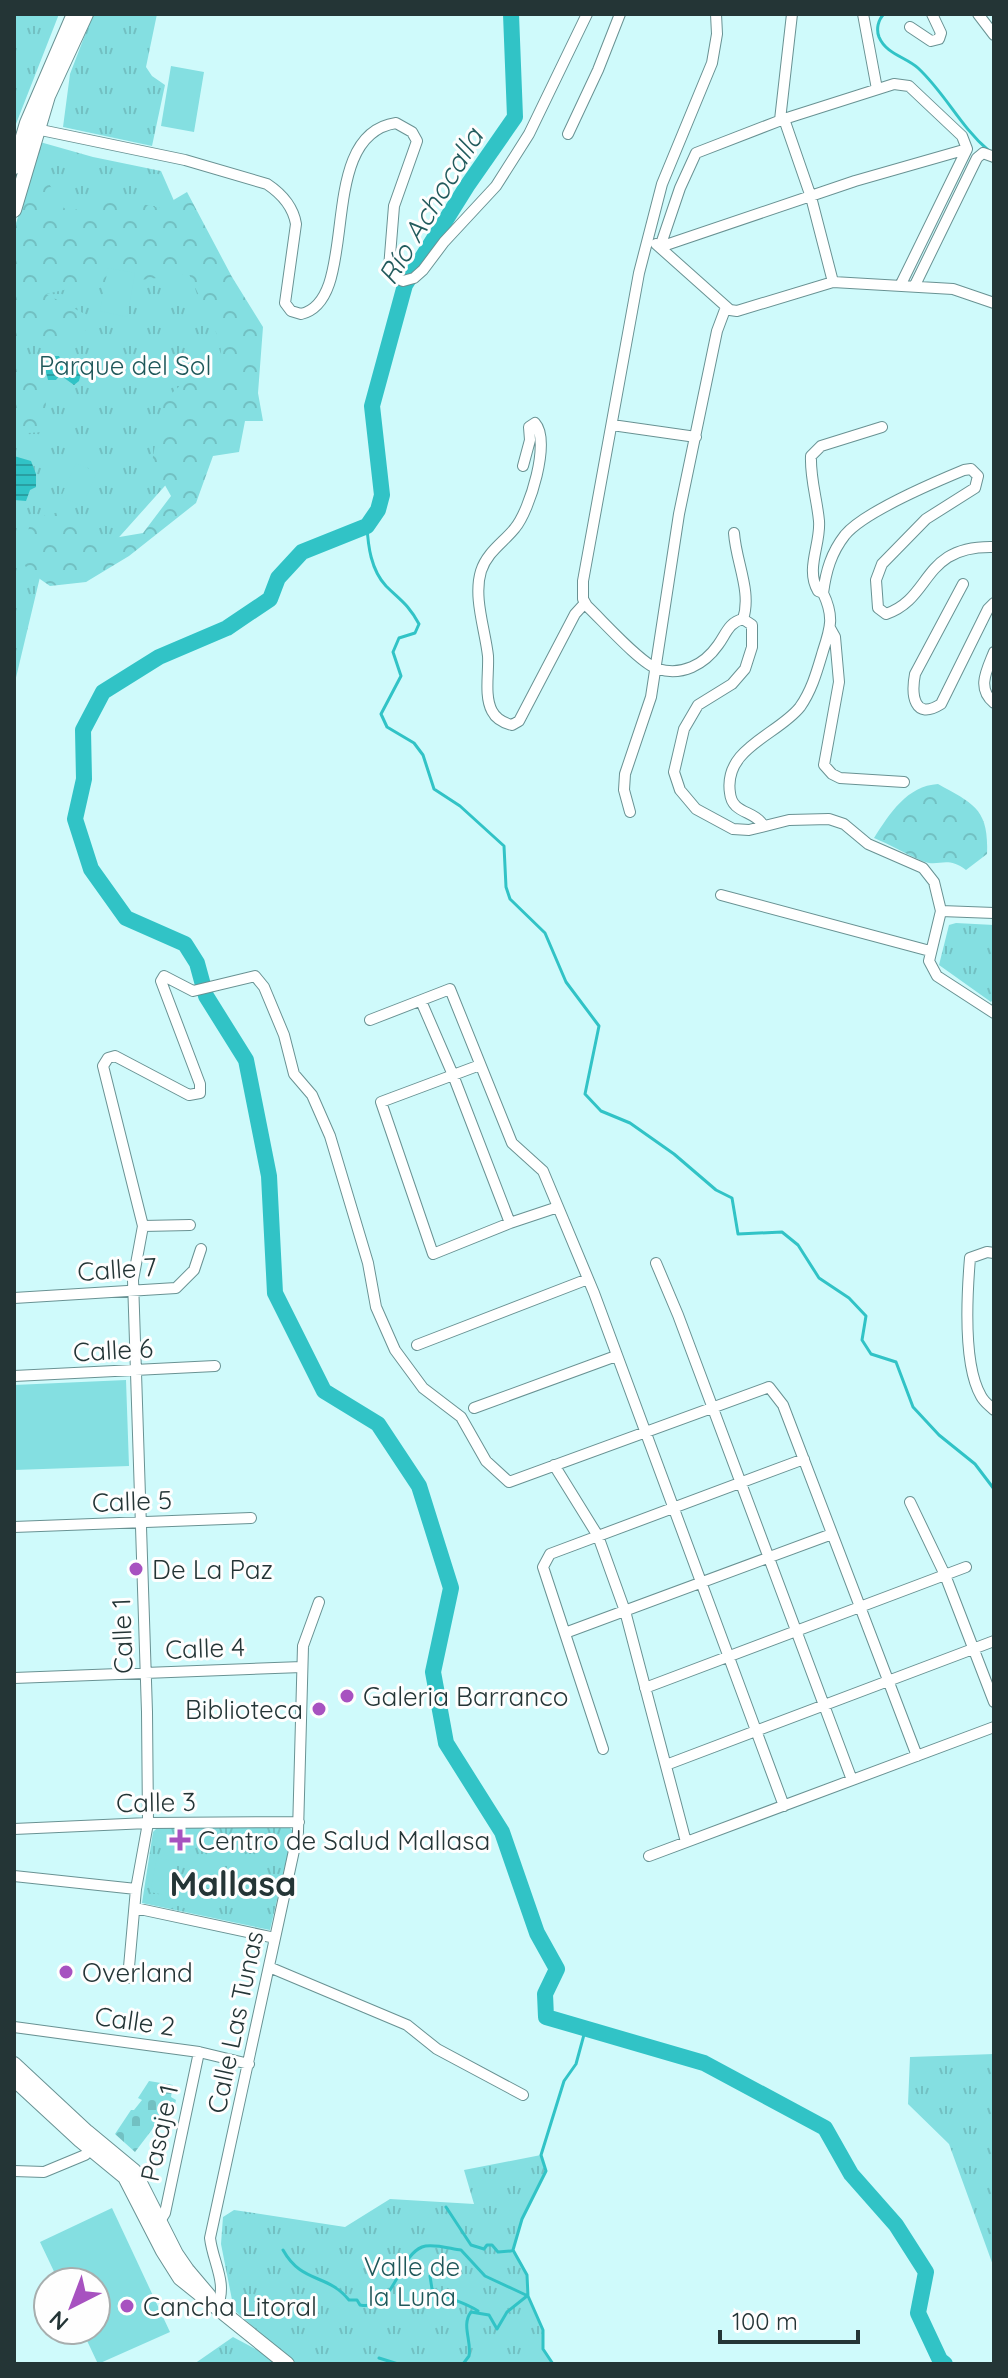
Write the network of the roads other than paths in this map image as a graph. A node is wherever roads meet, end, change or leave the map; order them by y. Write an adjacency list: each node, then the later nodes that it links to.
1 (74, 14): 14 (main road)
2 (86, 14): 14 (main road)
3 (587, 14): 14 (street)
4 (620, 14): 15 (street)
5 (716, 14): 21 (street)
6 (792, 14): 13 (street)
7 (863, 14): 12 (street)
8 (932, 14): 10 (street)
9 (978, 14): 11 (street)
10 (910, 27)
11 (994, 35)
12 (877, 89): 13 (street); 16 (street)
13 (782, 119): 19 (street); 22 (street)
14 (31, 126): 18 (main road); 20 (main road)
15 (568, 134)
16 (967, 149): 19 (street); 24 (street)
17 (994, 157): 25 (street)
18 (14, 167)
19 (811, 197): 22 (street); 23 (street)
20 (14, 210)
21 (649, 239): 22 (street); 28 (street)
22 (660, 247): 27 (street)
23 (833, 282): 24 (street); 27 (street)
24 (901, 284): 25 (street)
25 (915, 285): 26 (street)
26 (994, 303)
27 (726, 307): 30 (street)
28 (612, 425): 30 (street); 36 (street)
29 (882, 427): 35 (street)
30 (696, 437): 41 (street)
31 (523, 466): 36 (street)
32 (734, 533): 38 (street)
33 (994, 547): 35 (street)
34 (963, 584): 37 (street)
35 (823, 593): 39 (street)
36 (585, 603): 41 (street)
37 (994, 603)
38 (743, 619): 41 (street); 45 (street)
39 (829, 628): 43 (street); 45 (street)
40 (994, 652): 42 (street)
41 (656, 669): 44 (street)
42 (994, 703)
43 (904, 782)
44 (630, 812)
45 (763, 825): 47 (street)
46 (721, 895): 49 (street)
47 (941, 911): 48 (street); 49 (street)
48 (994, 913)
49 (930, 951): 51 (street)
50 (421, 1001): 52 (street); 53 (street); 54 (street)
51 (994, 1013)
52 (370, 1020)
53 (480, 1065): 54 (street); 55 (street)
54 (453, 1075): 56 (street); 56 (street)
55 (558, 1207): 56 (street); 62 (street)
56 (510, 1223)
57 (190, 1225): 58 (street)
58 (143, 1226): 63 (street, Calle 1); 75 (street)
59 (201, 1249): 63 (street, Calle 7)
60 (994, 1253): 72 (street)
61 (656, 1263): 70 (street)
62 (588, 1279): 65 (street); 66 (street)
63 (133, 1291): 64 (street, Calle 7); 68 (street, Calle 1)
64 (14, 1298)
65 (417, 1345)
66 (616, 1356): 71 (street); 73 (street)
67 (215, 1366): 68 (street, Calle 6)
68 (137, 1371): 69 (street, Calle 6); 80 (street, Calle 1)
69 (14, 1376)
70 (712, 1406): 73 (street); 74 (street); 76 (street)
71 (474, 1408)
72 (994, 1410)
73 (643, 1431): 75 (street); 78 (street)
74 (804, 1459): 76 (street); 82 (street)
75 (554, 1465): 83 (street)
76 (741, 1483): 78 (street); 84 (street)
77 (910, 1502): 86 (street)
78 (672, 1508): 83 (street); 87 (street)
79 (251, 1518): 80 (street, Calle 5)
80 (141, 1523): 81 (street, Calle 5); 97 (street, Calle 1)
81 (14, 1527)
82 (832, 1534): 84 (street); 89 (street)
83 (598, 1536): 90 (street); 92 (street)
84 (769, 1557): 87 (street); 91 (street)
85 (966, 1567): 86 (street)
86 (945, 1575): 89 (street); 94 (street)
87 (700, 1583): 90 (street); 95 (street)
88 (319, 1602): 96 (street, Calle Las Tunas)
89 (860, 1607): 91 (street); 99 (street)
90 (625, 1611): 92 (street); 100 (street)
91 (797, 1631): 95 (street); 102 (street)
92 (565, 1633): 105 (street)
93 (994, 1641): 94 (street)
94 (973, 1649): 99 (street); 101 (street)
95 (728, 1657): 100 (street); 104 (street)
96 (302, 1667): 97 (street, Calle 4); 110 (street, Calle Las Tunas)
97 (145, 1672): 98 (street, Calle 4); 111 (street, Calle 1)
98 (14, 1678)
99 (889, 1681): 102 (street); 106 (street)
100 (645, 1688): 107 (street)
101 (994, 1702)
102 (824, 1705): 104 (street); 108 (street)
103 (994, 1727): 106 (street)
104 (756, 1731): 107 (street); 109 (street)
105 (603, 1749)
106 (917, 1756): 108 (street)
107 (666, 1765): 113 (street)
108 (852, 1780): 109 (street)
109 (784, 1806): 113 (street)
110 (299, 1822): 111 (street, Calle 3); 118 (street, Calle Las Tunas)
111 (148, 1823): 112 (street, Calle 3); 116 (street, Calle 1)
112 (14, 1829)
113 (686, 1842): 114 (street)
114 (649, 1856)
115 (14, 1876): 116 (street)
116 (136, 1889): 117 (street, Calle 1)
117 (135, 1908): 118 (street); 120 (street, Calle 1)
118 (275, 1938): 119 (street, Calle Las Tunas)
119 (269, 1967): 124 (street, Calle Las Tunas); 126 (street)
120 (128, 1978)
121 (14, 2027): 122 (street, Calle 2)
122 (199, 2052): 124 (street, Calle 2); 129 (street, Pasaje 1)
123 (14, 2064): 127 (main road)
124 (249, 2064): 130 (street, Calle Las Tunas)
125 (14, 2079): 127 (main road)
126 (523, 2095)
127 (94, 2145): 128 (street); 129 (main road)
128 (14, 2171)
129 (155, 2223): 130 (main road)
130 (217, 2307): 131 (main road)
131 (287, 2364)

